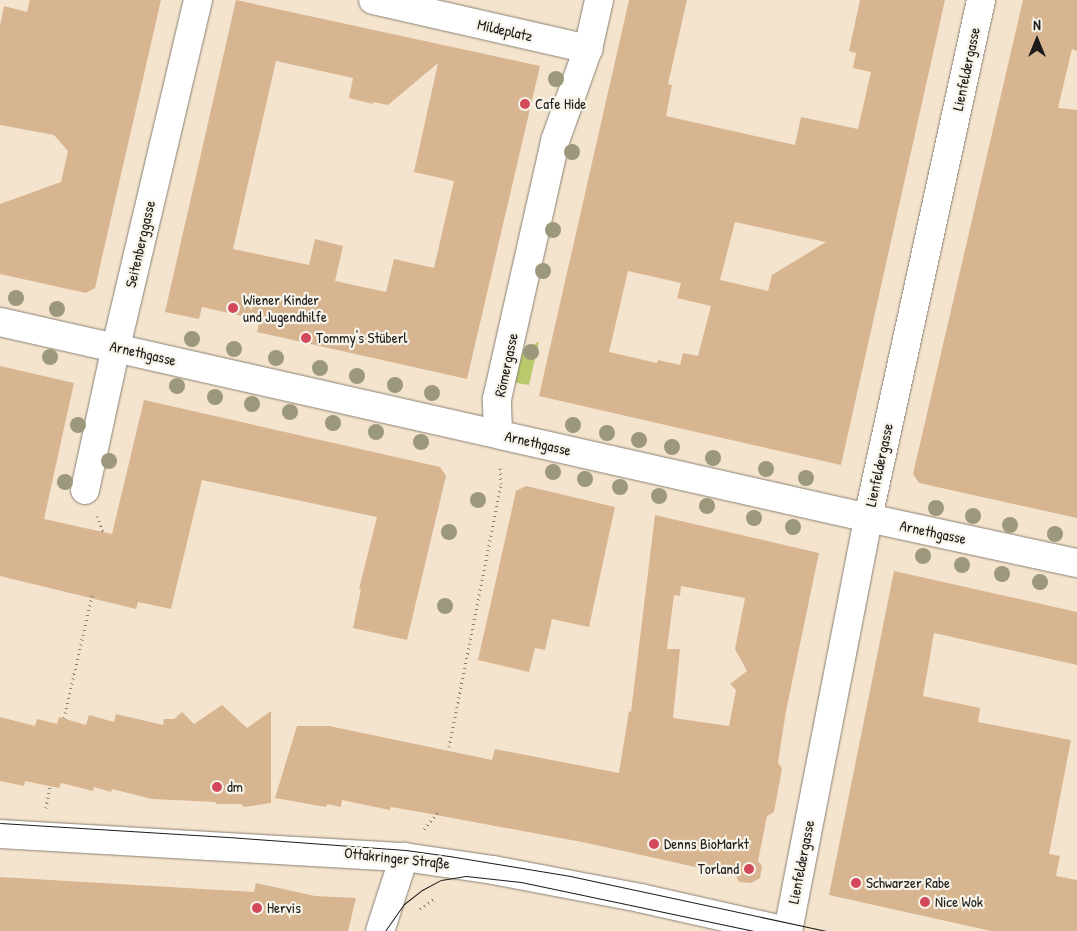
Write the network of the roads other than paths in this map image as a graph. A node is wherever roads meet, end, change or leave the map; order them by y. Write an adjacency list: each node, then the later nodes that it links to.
1 (198, 0): 7 (street, Seitenberggasse)
2 (372, 0): 5 (street, Mildeplatz)
3 (599, 0): 5 (street)
4 (981, 0): 10 (street, Lienfeldergasse)
5 (588, 49): 8 (street, Römergasse)
6 (0, 322): 7 (street, Arnethgasse)
7 (116, 347): 8 (street, Arnethgasse); 9 (street, Seitenberggasse)
8 (498, 434): 10 (street, Arnethgasse)
9 (85, 490)
10 (868, 518): 11 (street, Arnethgasse); 15 (street, Lienfeldergasse)
11 (1077, 563)
12 (0, 834): 13 (street, Ottakringer Straße)
13 (404, 857): 14 (street); 15 (street, Ottakringer Straße)
14 (380, 931)
15 (787, 931)

